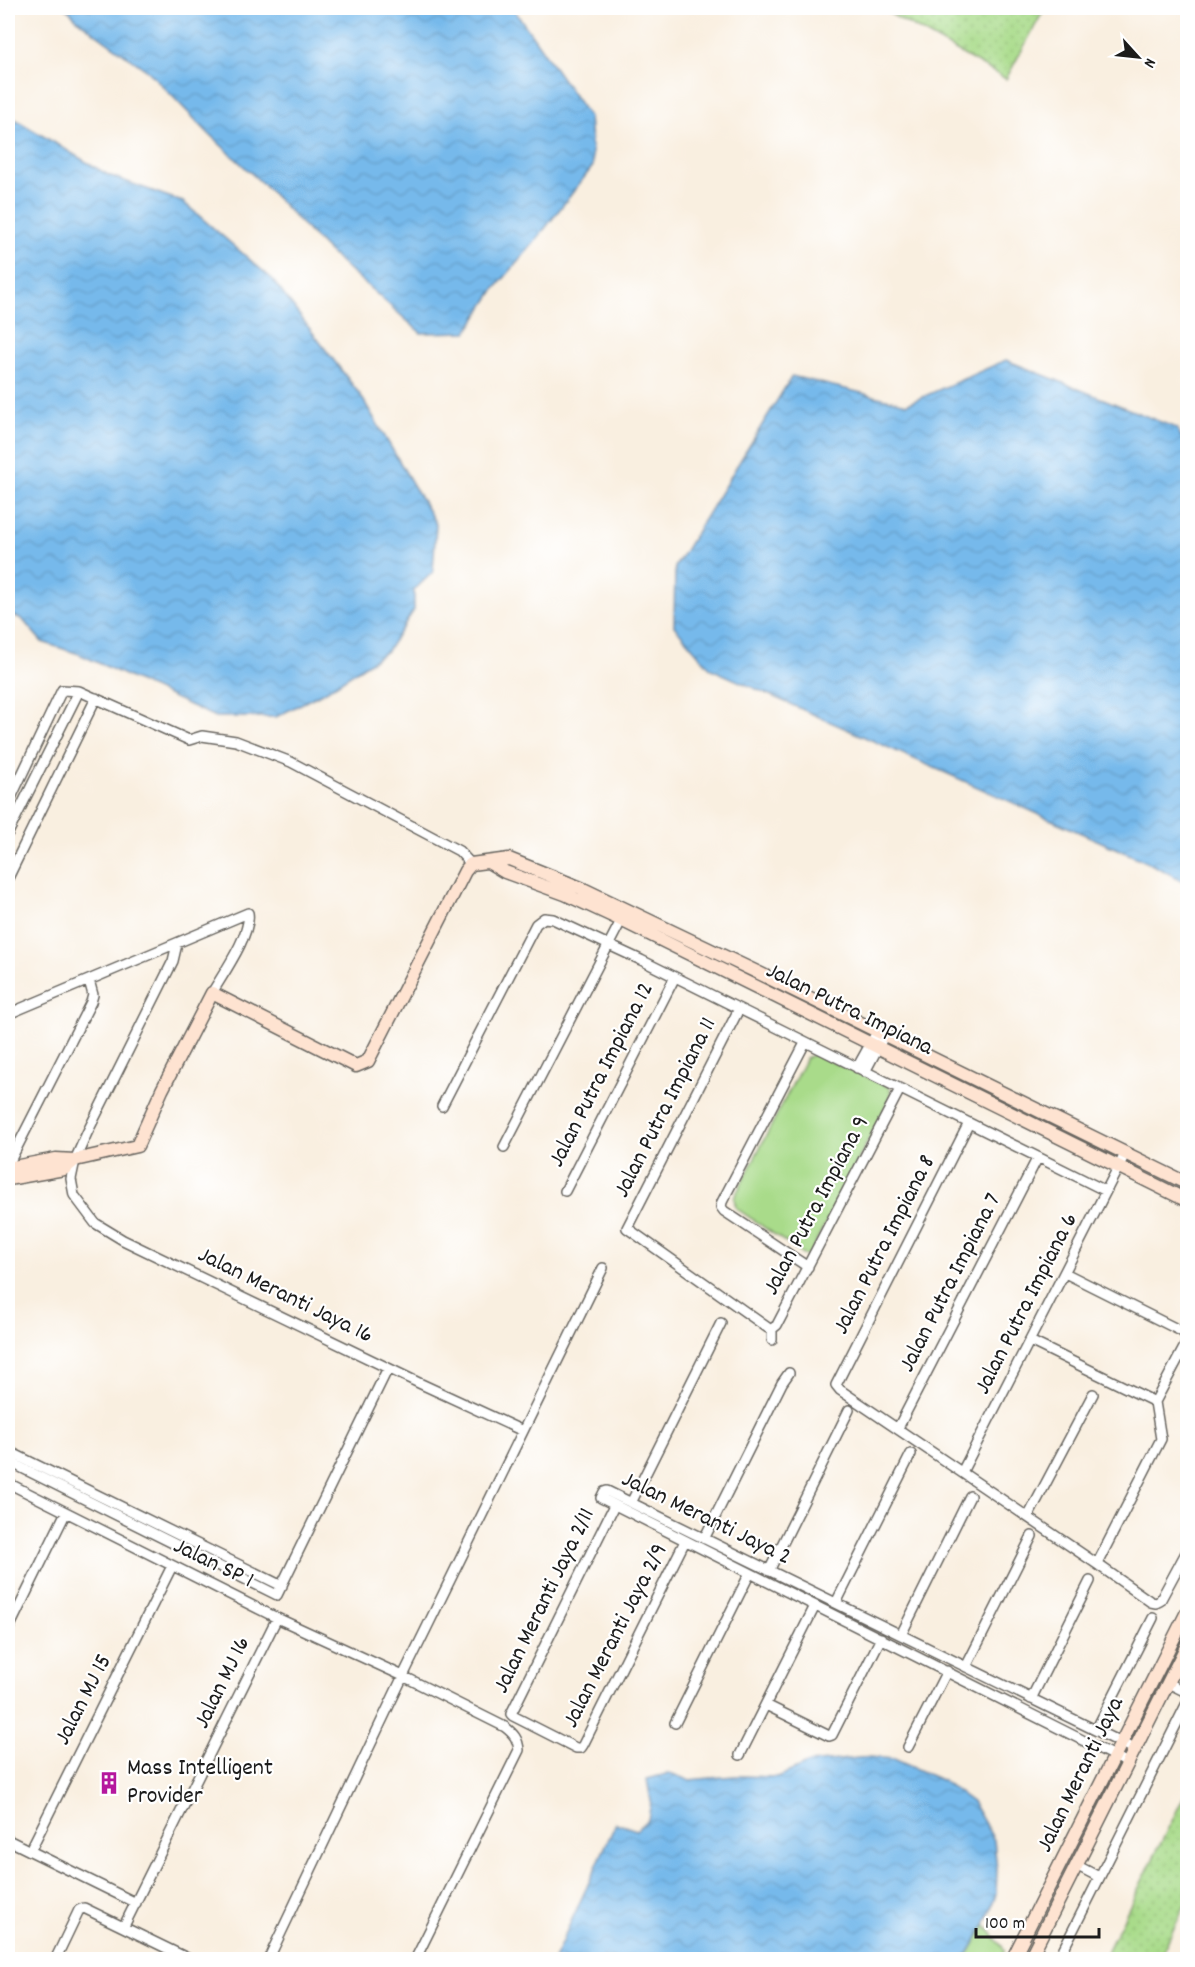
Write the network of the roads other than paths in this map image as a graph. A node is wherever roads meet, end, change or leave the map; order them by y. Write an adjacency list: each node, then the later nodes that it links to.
1 (79, 691): 2 (street); 3 (street); 4 (street)
2 (96, 698): 6 (street); 7 (street)
3 (8, 804)
4 (8, 833)
5 (490, 863): 6 (street); 8 (street, Jalan Putra Impiana); 8 (street, Jalan Putra Impiana)
6 (471, 864): 13 (street)
7 (8, 878)
8 (624, 915): 10 (street); 16 (street, Jalan Putra Impiana); 18 (street, Jalan Putra Impiana)
9 (177, 944): 12 (street); 13 (street); 26 (street, Jalan Meranti Jaya 16)
10 (608, 945): 11 (street); 21 (street); 23 (street)
11 (675, 977): 14 (street); 31 (street, Jalan Putra Impiana 12)
12 (89, 980): 15 (street); 27 (street)
13 (212, 993): 26 (street)
14 (739, 1009): 17 (street); 38 (street, Jalan Putra Impiana 11)
15 (8, 1014)
16 (880, 1034): 18 (street); 24 (street, Jalan Putra Impiana)
17 (806, 1043): 19 (street); 34 (street)
18 (874, 1046): 19 (street); 28 (street, Jalan Putra Impiana)
19 (861, 1070): 20 (street)
20 (900, 1089): 22 (street); 34 (street, Jalan Putra Impiana 9)
21 (442, 1106)
22 (969, 1123): 25 (street); 46 (street, Jalan Putra Impiana 8)
23 (504, 1147)
24 (1125, 1154): 28 (street, Jalan Putra Impiana 6); 30 (street, Jalan Putra Impiana)
25 (1038, 1156): 32 (street); 46 (street, Jalan Putra Impiana 7)
26 (75, 1160): 27 (street); 29 (street); 41 (street, Jalan Meranti Jaya 16)
27 (8, 1167)
28 (1119, 1167): 32 (street, Jalan Putra Impiana 6); 33 (street, Jalan Putra Impiana)
29 (8, 1179)
30 (1188, 1184)
31 (565, 1191)
32 (1106, 1191): 36 (street, Jalan Putra Impiana 6)
33 (1188, 1201)
34 (808, 1267): 38 (street, Jalan Putra Impiana 9)
35 (603, 1268): 47 (street)
36 (1065, 1273): 40 (street, Jalan Putra Impiana 6); 44 (street)
37 (721, 1323): 54 (street)
38 (772, 1329): 39 (street, Jalan Putra Impiana 9)
39 (772, 1340)
40 (1030, 1341): 44 (street); 51 (street, Jalan Putra Impiana 6)
41 (388, 1368): 47 (street, Jalan Meranti Jaya 16); 68 (street)
42 (789, 1373): 59 (street)
43 (1093, 1394): 57 (street)
44 (1155, 1402): 62 (street)
45 (849, 1410): 64 (street)
46 (898, 1428): 51 (street)
47 (523, 1431): 83 (street)
48 (8, 1451): 68 (street)
49 (911, 1454): 70 (street)
50 (8, 1461): 68 (street)
51 (963, 1472): 57 (street)
52 (8, 1483): 56 (street, Jalan SP 1)
53 (970, 1496): 76 (street)
54 (631, 1503): 55 (street, Jalan Meranti Jaya 2); 59 (street, Jalan Meranti Jaya 2)
55 (614, 1506): 60 (street, Jalan Meranti Jaya 2); 95 (street, Jalan Meranti Jaya 2/11)
56 (66, 1512): 63 (street, Jalan SP 1); 75 (street)
57 (1028, 1517): 62 (street)
58 (1032, 1536): 81 (street)
59 (704, 1539): 64 (street, Jalan Meranti Jaya 2)
60 (685, 1541): 65 (street, Jalan Meranti Jaya 2); 95 (street, Jalan Meranti Jaya 2/9)
61 (1188, 1550): 62 (street)
62 (1097, 1564)
63 (172, 1566): 73 (street, Jalan SP 1); 101 (street, Jalan MJ 15)
64 (769, 1571): 67 (street, Jalan Meranti Jaya 2)
65 (750, 1574): 69 (street, Jalan Meranti Jaya 2); 90 (street)
66 (1090, 1581): 86 (street)
67 (803, 1587): 69 (street); 70 (street, Jalan Meranti Jaya 2)
68 (280, 1590)
69 (798, 1597): 71 (street, Jalan Meranti Jaya 2)
70 (836, 1603): 76 (street, Jalan Meranti Jaya 2)
71 (815, 1606): 77 (street, Jalan Meranti Jaya 2); 88 (street)
72 (1188, 1610): 93 (street, Jalan Meranti Jaya)
73 (277, 1617): 83 (street, Jalan SP 1); 104 (street, Jalan MJ 16)
74 (1153, 1618): 92 (street)
75 (8, 1630)
76 (901, 1635): 79 (street, Jalan Meranti Jaya 2)
77 (881, 1638): 80 (street, Jalan Meranti Jaya 2); 88 (street)
78 (1188, 1643): 84 (street, Jalan Meranti Jaya)
79 (932, 1650): 80 (street); 81 (street, Jalan Meranti Jaya 2)
80 (926, 1661): 82 (street, Jalan Meranti Jaya 2)
81 (966, 1667): 86 (street, Jalan Meranti Jaya 2)
82 (947, 1671): 91 (street, Jalan Meranti Jaya 2); 94 (street)
83 (403, 1676): 110 (street); 111 (street, Jalan SP 1)
84 (1168, 1683): 85 (street); 96 (street, Jalan Meranti Jaya)
85 (1188, 1693)
86 (1031, 1699): 89 (street, Jalan Meranti Jaya 2)
87 (1188, 1701): 103 (street)
88 (766, 1705): 97 (street)
89 (1058, 1712): 91 (street); 92 (street, Jalan Meranti Jaya 2)
90 (675, 1723)
91 (1051, 1724): 98 (street, Jalan Meranti Jaya 2)
92 (1096, 1730): 93 (street, Jalan Meranti Jaya 2)
93 (1120, 1742): 96 (street, Jalan Meranti Jaya 2); 98 (street, Jalan Meranti Jaya)
94 (908, 1747)
95 (581, 1748)
96 (1134, 1749): 99 (street, Jalan Meranti Jaya)
97 (740, 1755)
98 (1113, 1756): 99 (street, Jalan Meranti Jaya 2); 112 (street, Jalan Meranti Jaya)
99 (1128, 1763): 102 (street, Jalan Meranti Jaya)
100 (8, 1840): 101 (street)
101 (30, 1851): 104 (street)
102 (1076, 1865): 103 (street); 113 (street, Jalan Meranti Jaya)
103 (1099, 1877): 114 (street)
104 (136, 1903): 105 (street, Jalan MJ 16)
105 (124, 1926): 106 (street); 107 (street)
106 (171, 1950): 108 (street); 109 (street)
107 (55, 1959)
108 (166, 1959)
109 (191, 1959)
110 (268, 1959)
111 (415, 1959)
112 (1012, 1959)
113 (1029, 1959)
114 (1058, 1959)

